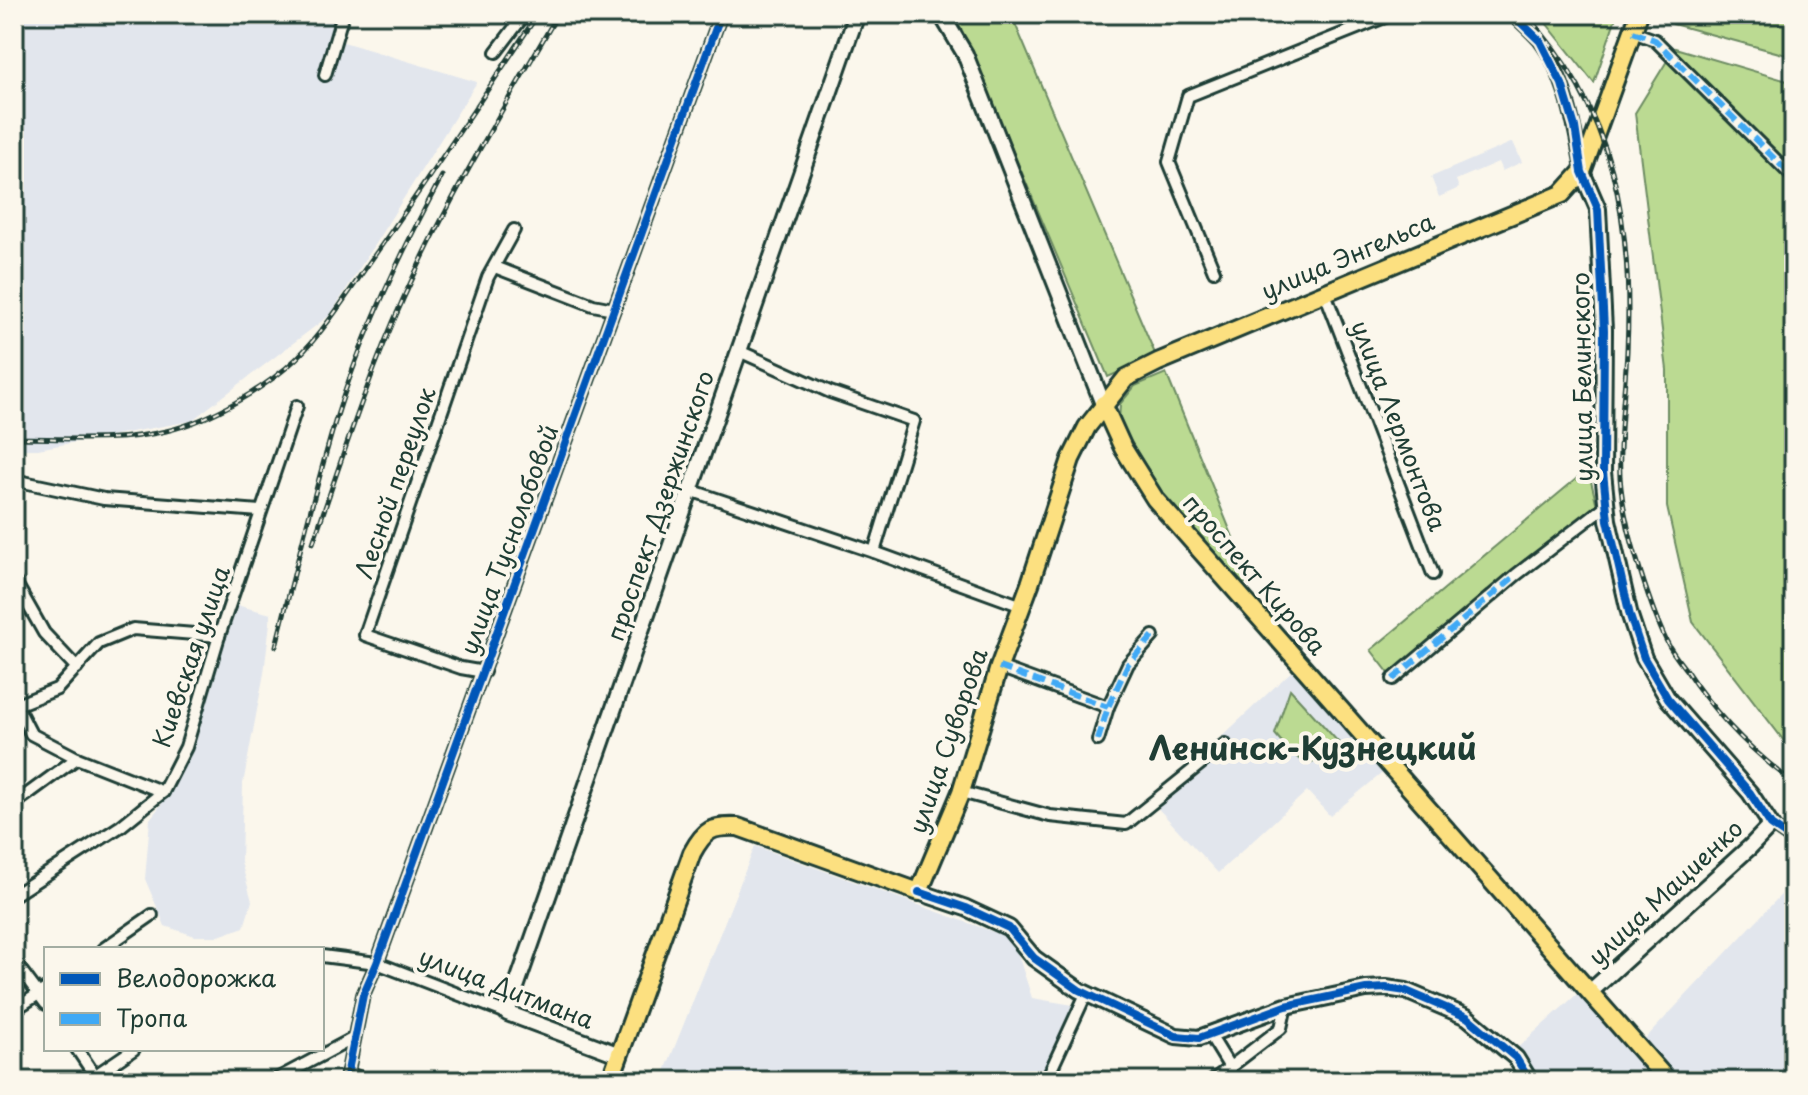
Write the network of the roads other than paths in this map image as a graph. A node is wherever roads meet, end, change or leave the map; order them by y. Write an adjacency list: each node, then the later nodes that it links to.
1 (343, 14): 11 (street)
2 (525, 14): 10 (street)
3 (721, 14): 18 (street, улица Туснолобовой)
4 (857, 14): 19 (street, проспект Дзержинского)
5 (941, 14): 21 (street, проспект Кирова)
6 (1392, 14): 16 (street)
7 (1512, 14): 12 (street)
8 (1639, 14): 9 (main road)
9 (1633, 32): 12 (main road); 13 (street)
10 (496, 52)
11 (325, 75)
12 (1582, 172): 17 (main road, улица Энгельса); 25 (street, улица Белинского)
13 (1794, 178)
14 (514, 230): 15 (street, Лесной переулок)
15 (495, 267): 18 (street); 35 (street, Лесной переулок)
16 (1214, 271)
17 (1325, 293): 20 (main road, улица Энгельса); 28 (street, улица Лермонтова)
18 (614, 309): 35 (street, улица Туснолобовой)
19 (739, 351): 24 (street, проспект Дзержинского); 27 (street)
20 (1126, 378): 21 (main road, улица Суворова)
21 (1103, 404): 30 (main road, улица Суворова); 55 (main road, проспект Кирова)
22 (297, 406): 26 (street, Киевская улица)
23 (14, 480): 26 (street)
24 (690, 490): 27 (street); 59 (street, проспект Дзержинского)
25 (1607, 505): 36 (street); 45 (street, улица Белинского)
26 (260, 511): 31 (street, Киевская улица)
27 (874, 552): 30 (street)
28 (1433, 574)
29 (14, 580): 34 (street)
30 (1022, 606): 33 (main road, улица Суворова)
31 (219, 636): 34 (street); 42 (street, Киевская улица)
32 (1153, 636): 38 (street)
33 (999, 667): 38 (street); 43 (main road, улица Суворова)
34 (77, 668): 37 (street)
35 (484, 672): 53 (street, улица Туснолобовой)
36 (1393, 679)
37 (15, 704): 41 (street)
38 (1108, 707): 39 (street)
39 (1098, 740)
40 (1225, 744): 43 (street)
41 (77, 758): 42 (street); 44 (street)
42 (163, 792): 48 (street, Киевская улица)
43 (961, 792): 47 (main road, улица Суворова)
44 (14, 804)
45 (1771, 825): 46 (street); 55 (street, улица Мациенко)
46 (1794, 841)
47 (919, 892): 56 (street); 64 (main road)
48 (14, 895)
49 (152, 915): 50 (street)
50 (106, 947)
51 (324, 956): 53 (street, улица Дитмана)
52 (14, 961): 54 (street)
53 (377, 963): 59 (street, улица Дитмана); 61 (street, улица Туснолобовой)
54 (42, 991): 58 (street)
55 (1590, 992): 75 (main road, проспект Кирова)
56 (1086, 994): 60 (street); 66 (street)
57 (1286, 1006): 60 (street); 65 (street); 74 (street)
58 (14, 1010)
59 (507, 1013): 64 (street, улица Дитмана)
60 (1210, 1035): 65 (street)
61 (354, 1038): 67 (street, улица Туснолобовой); 69 (street)
62 (78, 1051): 68 (street)
63 (131, 1051): 68 (street)
64 (620, 1055): 71 (main road)
65 (1229, 1066): 72 (street); 73 (street)
66 (1050, 1072)
67 (347, 1077): 70 (street)
68 (94, 1079)
69 (273, 1081)
70 (369, 1081)
71 (610, 1081)
72 (1212, 1081)
73 (1233, 1081)
74 (1530, 1081)
75 (1668, 1081)

